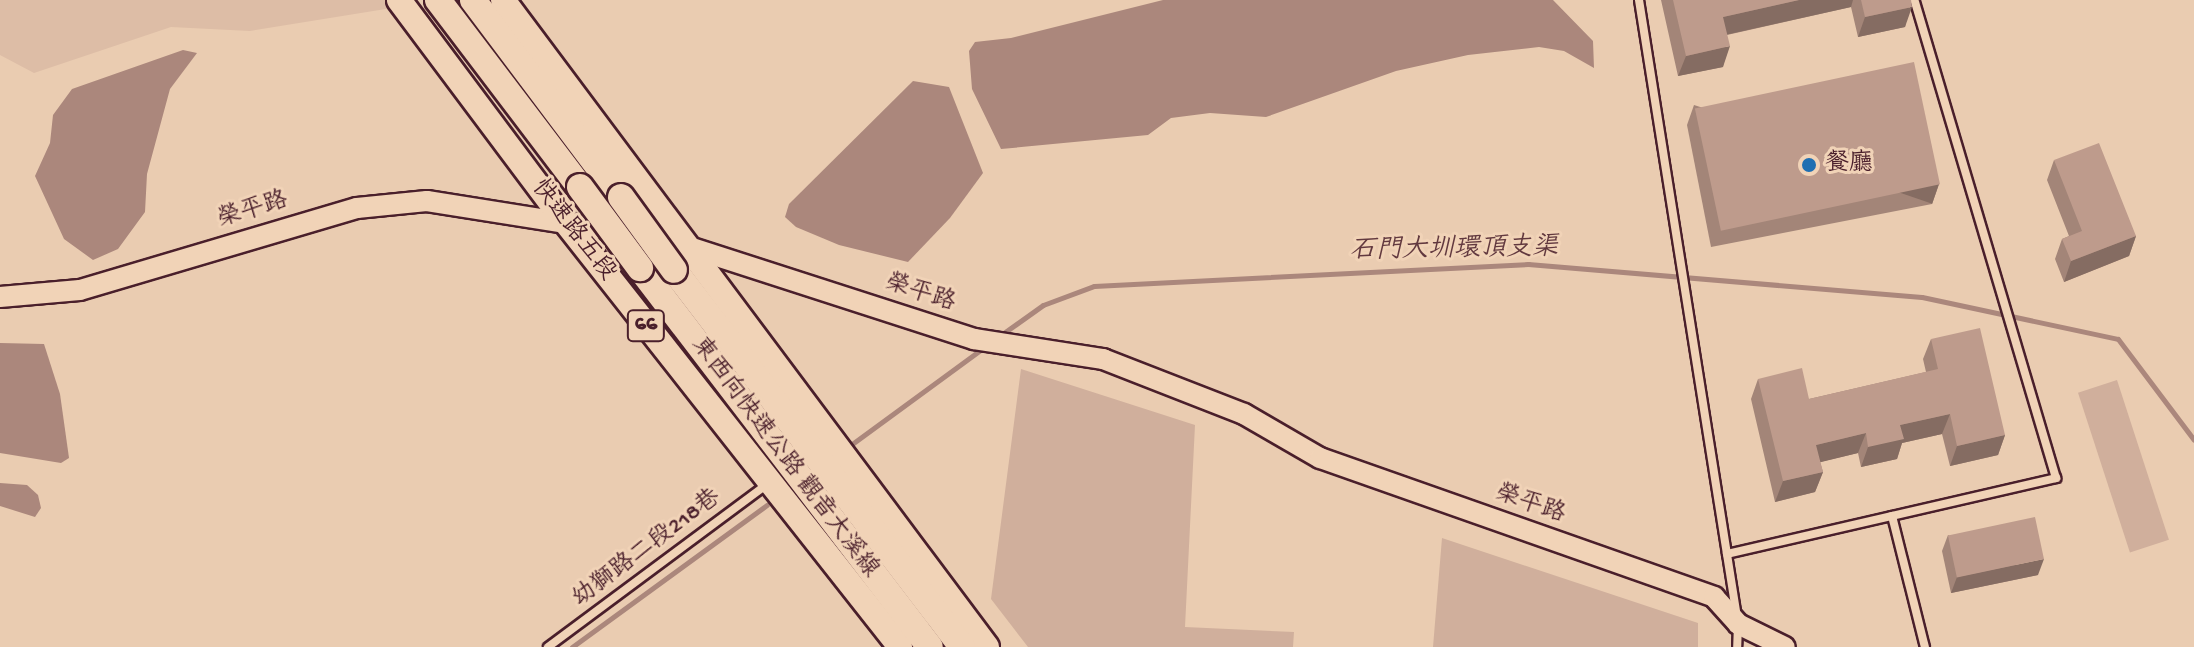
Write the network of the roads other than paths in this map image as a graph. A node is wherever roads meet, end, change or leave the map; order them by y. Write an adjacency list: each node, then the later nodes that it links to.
1 (399, 0): 7 (main road, 快速路五段 / 66)
2 (438, 0): 16 (highway, 東西向快速公路 觀音大溪線 / 66, bridge)
3 (473, 0): 17 (highway, 東西向快速公路 觀音大溪線 / 66, bridge)
4 (503, 0): 8 (main road)
5 (1639, 0): 12 (lane)
6 (1914, 0): 11 (lane)
7 (563, 219): 8 (street, 榮平路); 9 (street, 榮平路); 10 (main road, 快速路五段 / 66)
8 (685, 245): 13 (street, 榮平路); 18 (main road)
9 (0, 297)
10 (769, 483): 14 (lane, 幼獅路二段218巷); 15 (main road, 快速路五段 / 66)
11 (1892, 516): 12 (lane); 21 (lane)
12 (1727, 554): 13 (lane)
13 (1738, 624): 19 (lane); 20 (street, 榮平路)
14 (548, 647)
15 (900, 647)
16 (930, 647)
17 (962, 647)
18 (987, 647)
19 (1737, 647)
20 (1785, 647)
21 (1925, 647)

